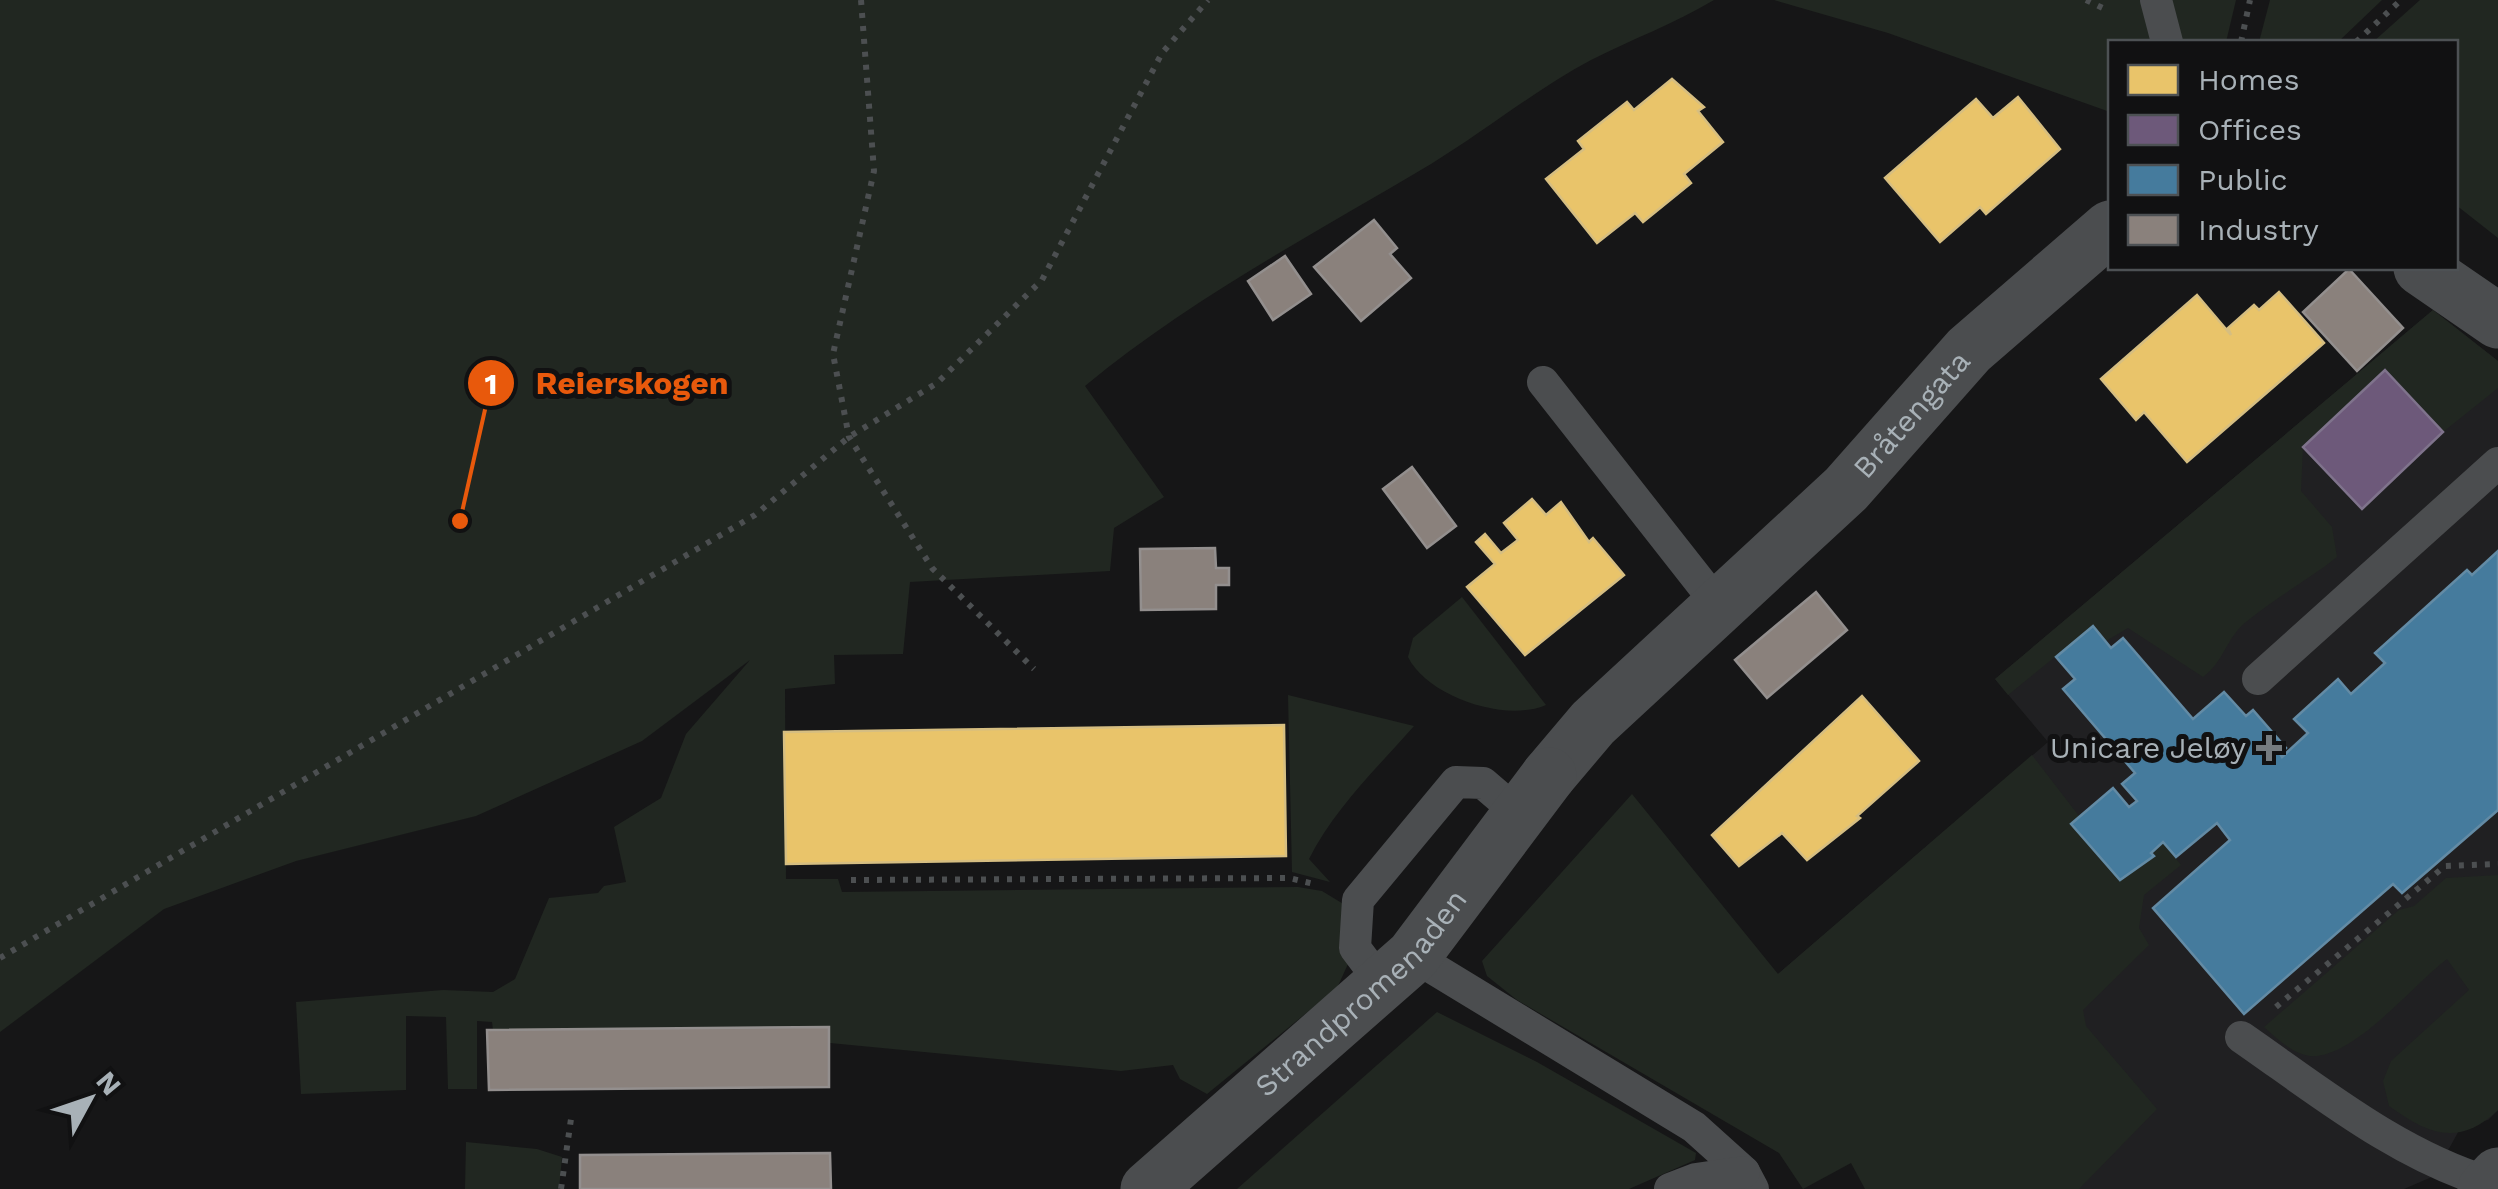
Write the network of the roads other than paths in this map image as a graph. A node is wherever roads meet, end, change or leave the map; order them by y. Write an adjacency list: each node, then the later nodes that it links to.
1 (2156, 0): 2 (lane)
2 (2166, 40)
3 (2108, 230): 8 (street, Bråtengata)
4 (2424, 270): 5 (street)
5 (2498, 321)
6 (1543, 382): 8 (lane)
7 (2498, 462): 9 (lane)
8 (1719, 606): 10 (street, Bråtengata)
9 (2258, 679)
10 (1534, 794): 11 (street, Strandpromenaden); 11 (lane)
11 (1397, 970): 13 (lane); 15 (street, Strandpromenaden)
12 (2241, 1038): 14 (lane)
13 (1748, 1180): 16 (lane)
14 (2491, 1183)
15 (1148, 1189)
16 (1670, 1189)

